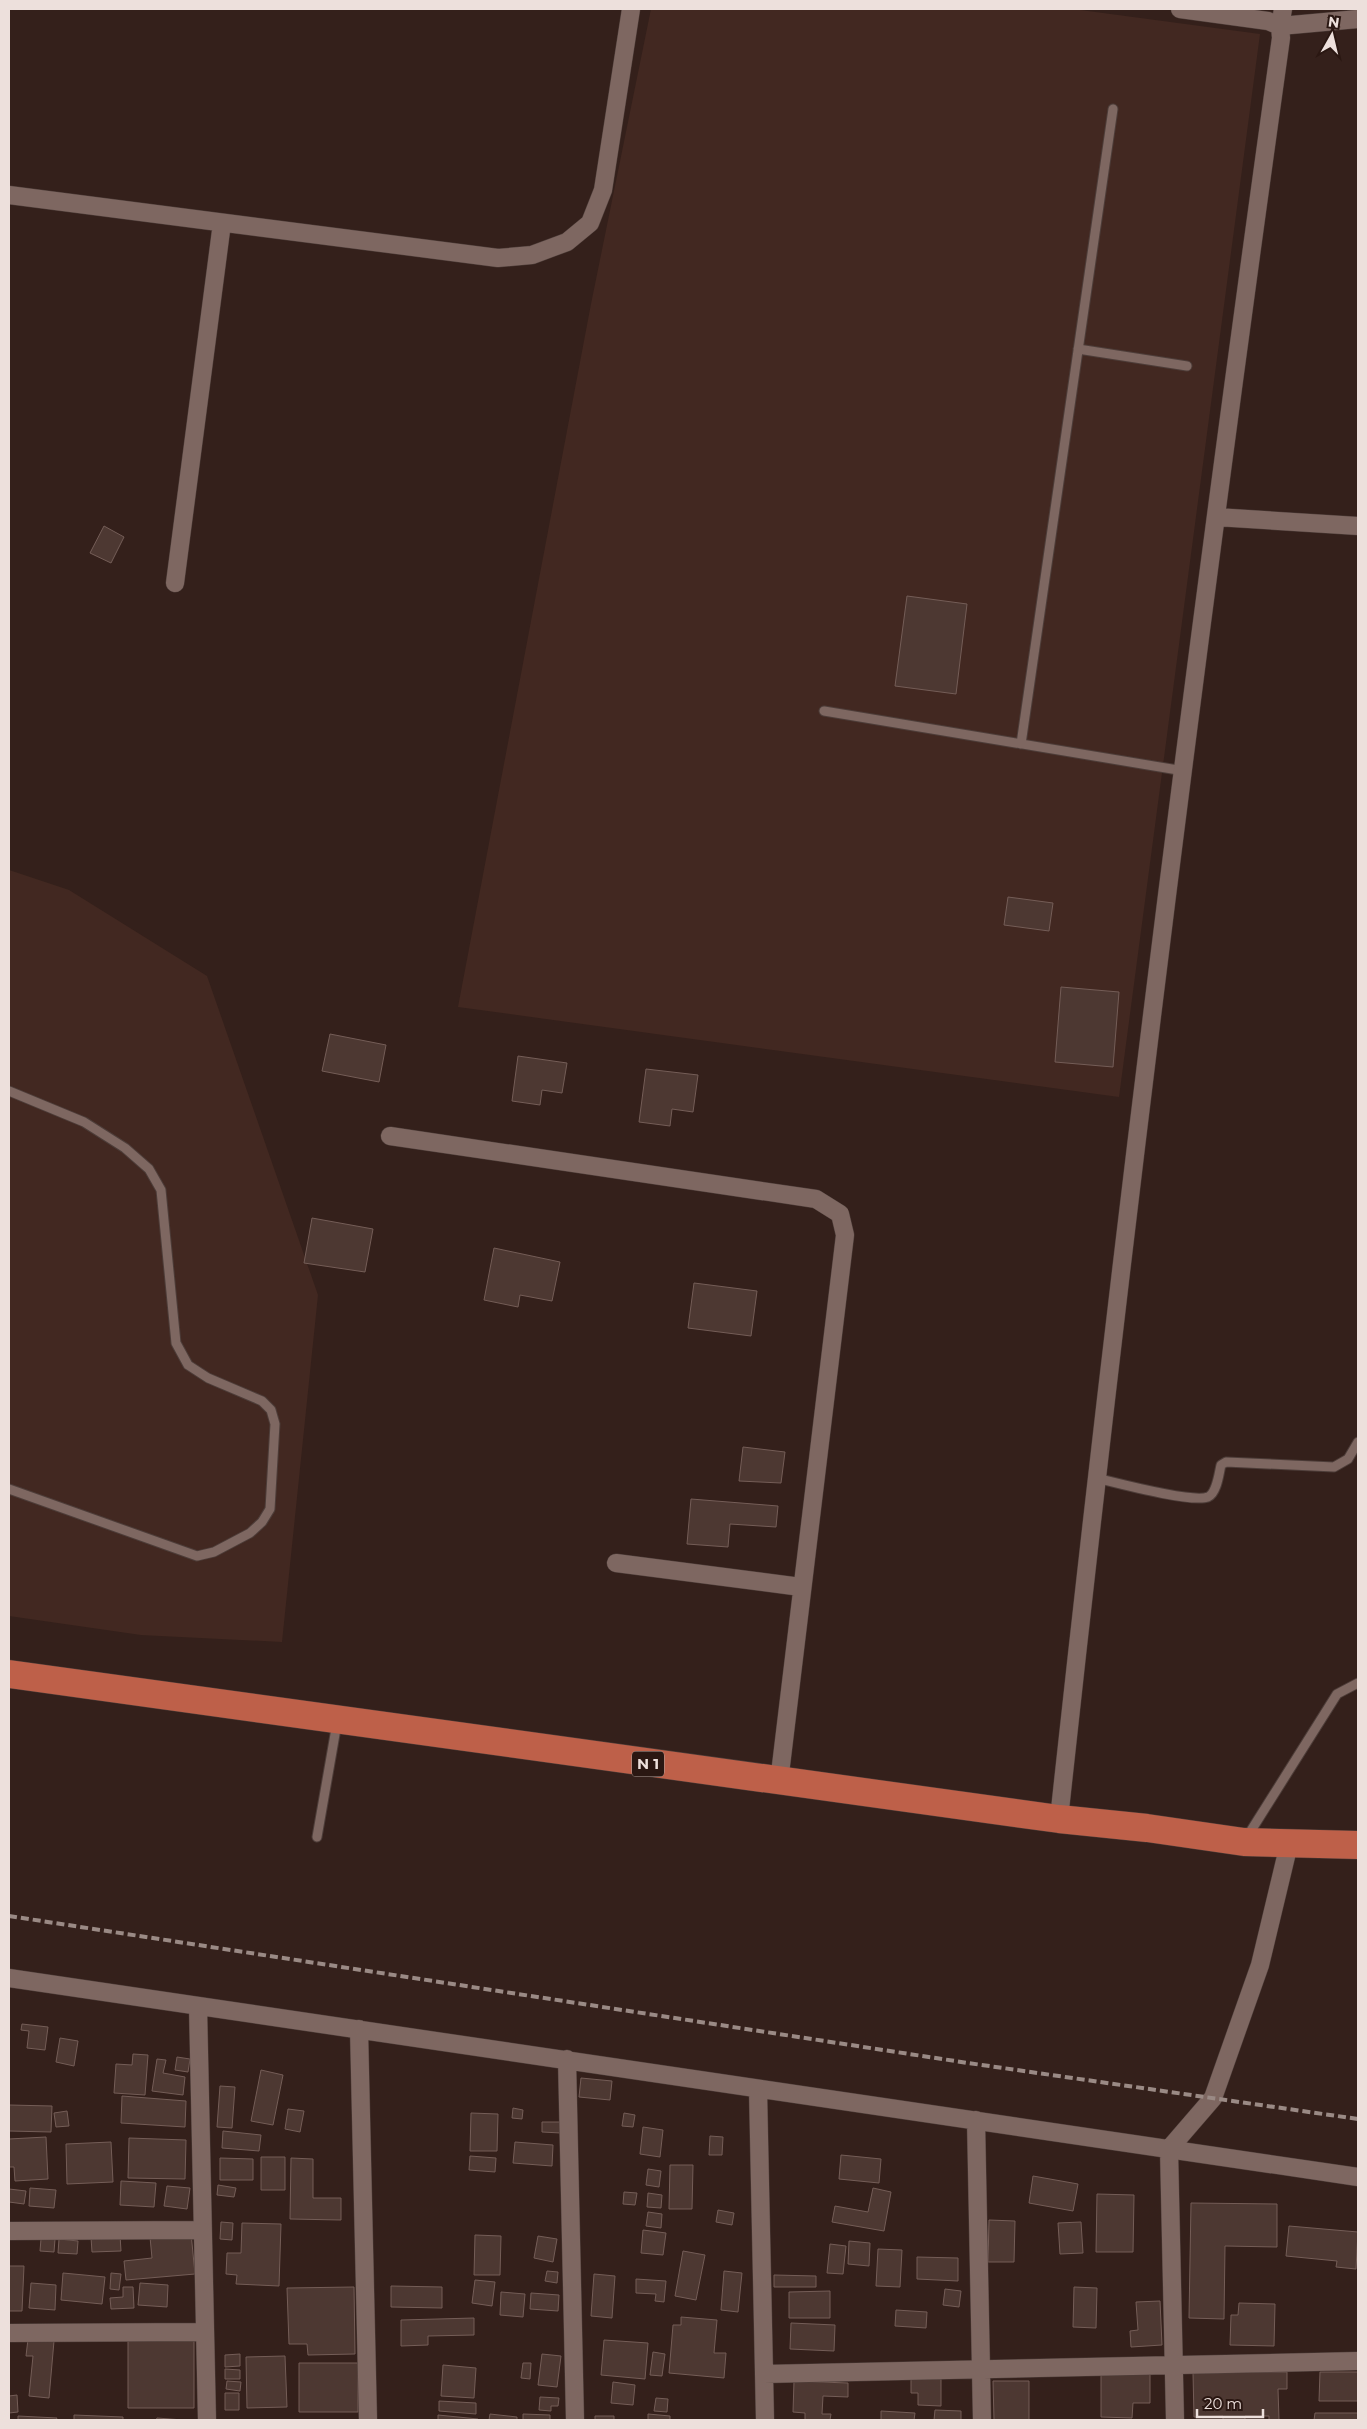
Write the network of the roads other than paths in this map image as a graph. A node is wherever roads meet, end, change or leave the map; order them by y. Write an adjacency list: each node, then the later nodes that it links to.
1 (631, 9): 7 (street)
2 (1180, 9): 3 (street)
3 (1282, 17): 4 (street); 10 (street)
4 (1358, 19)
5 (1113, 109): 8 (lane)
6 (9, 195): 7 (street)
7 (222, 223): 12 (street)
8 (1078, 349): 9 (lane); 14 (lane)
9 (1187, 366)
10 (1216, 517): 11 (street); 15 (street)
11 (1358, 526)
12 (175, 582)
13 (824, 712): 14 (lane)
14 (1021, 744): 15 (lane)
15 (1184, 771): 19 (street)
16 (9, 1091): 20 (lane)
17 (390, 1136): 22 (street)
18 (1358, 1442): 19 (lane)
19 (1096, 1478): 27 (street)
20 (9, 1489)
21 (616, 1563): 22 (street)
22 (801, 1587): 26 (street)
23 (9, 1674): 25 (highway, N 1)
24 (1358, 1683): 29 (lane)
25 (337, 1720): 26 (highway, N 1); 28 (lane)
26 (779, 1782): 27 (highway, N 1)
27 (1059, 1820): 29 (highway, N 1)
28 (317, 1837)
29 (1244, 1842): 30 (highway, N 1)
30 (1289, 1844): 31 (highway, N 1); 38 (street)
31 (1358, 1846)
32 (9, 1978): 33 (street)
33 (198, 2006): 34 (street); 40 (street)
34 (359, 2029): 35 (street); 49 (street)
35 (567, 2059): 36 (street); 50 (street)
36 (758, 2089): 37 (street); 47 (street)
37 (976, 2120): 38 (street); 46 (street)
38 (1169, 2149): 39 (street); 45 (street)
39 (1358, 2177)
40 (202, 2230): 41 (street); 42 (street)
41 (9, 2232)
42 (205, 2332): 43 (street); 48 (street)
43 (9, 2333)
44 (1358, 2362): 45 (street)
45 (1174, 2365): 46 (street); 53 (street)
46 (981, 2369): 47 (street); 52 (street)
47 (764, 2374): 51 (street)
48 (207, 2420)
49 (368, 2420)
50 (575, 2420)
51 (765, 2420)
52 (982, 2420)
53 (1175, 2420)

